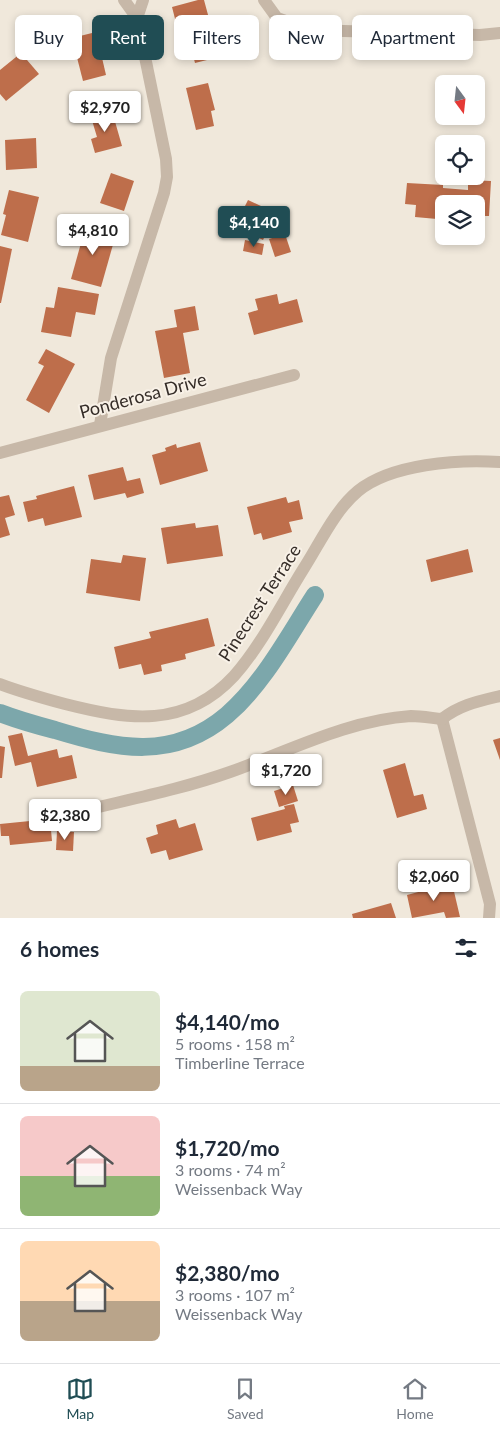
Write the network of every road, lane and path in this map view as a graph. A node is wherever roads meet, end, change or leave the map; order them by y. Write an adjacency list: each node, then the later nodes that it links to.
1 (124, 0): 4 (street)
2 (143, 0): 5 (street)
3 (264, 0): 6 (street)
4 (135, 15)
5 (138, 15)
6 (500, 33)
7 (146, 60): 9 (street)
8 (294, 374): 9 (street, Ponderosa Drive)
9 (100, 425): 10 (street, Ponderosa Drive)
10 (0, 453)
11 (500, 462): 12 (street, Pinecrest Terrace)
12 (0, 684)
13 (500, 696): 14 (street)
14 (442, 719): 15 (street); 16 (street)
15 (82, 811)
16 (489, 918)

